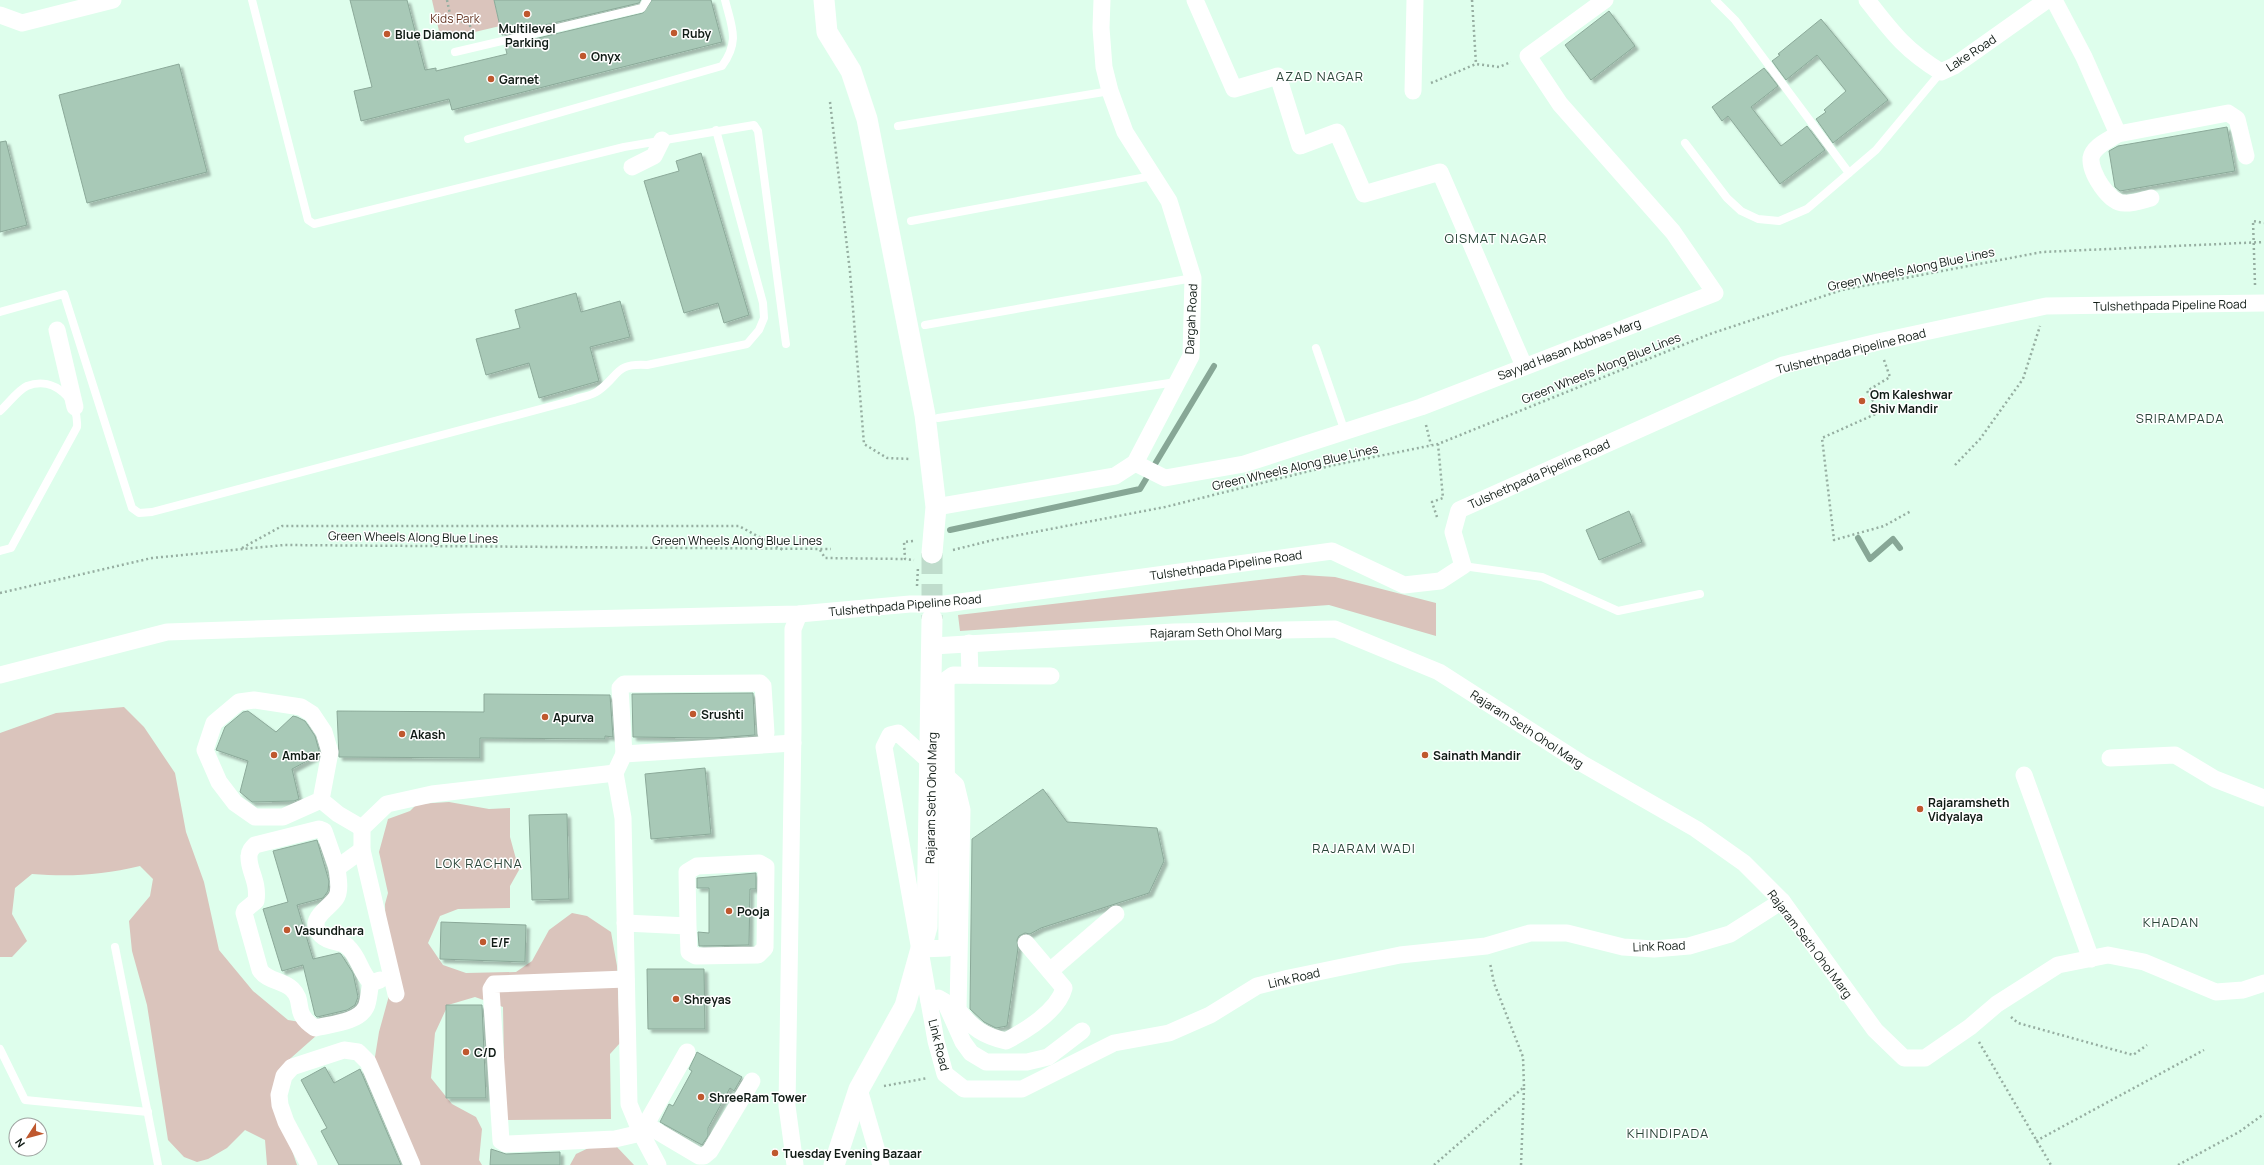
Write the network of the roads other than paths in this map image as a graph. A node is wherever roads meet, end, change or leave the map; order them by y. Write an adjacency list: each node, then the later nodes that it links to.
1 (114, 0): 14 (street)
2 (252, 0): 23 (lane)
3 (647, 0): 15 (lane)
4 (725, 0): 22 (lane)
5 (824, 0): 45 (street)
6 (1102, 0): 17 (street, Dargah Road)
7 (1195, 0): 38 (street)
8 (1415, 0): 18 (street)
9 (1605, 0): 38 (street, Sayyad Hasan Abbhas Marg)
10 (1715, 0): 27 (lane)
11 (1866, 0): 16 (street, Lake Road)
12 (2047, 0): 16 (street, Lake Road)
13 (2054, 0): 21 (street)
14 (0, 16)
15 (455, 52)
16 (1940, 72): 27 (lane)
17 (1110, 91): 19 (lane); 28 (street, Dargah Road)
18 (1413, 91)
19 (898, 126)
20 (716, 130): 23 (lane); 33 (lane); 36 (lane)
21 (2118, 134): 25 (street); 29 (street)
22 (468, 139)
23 (662, 140): 26 (street)
24 (1685, 143): 27 (lane)
25 (2246, 156)
26 (632, 167)
27 (1849, 173)
28 (1152, 176): 30 (lane); 31 (street, Dargah Road)
29 (2151, 198)
30 (911, 221)
31 (1193, 278): 34 (lane); 39 (street, Dargah Road)
32 (2259, 298): 48 (street, Tulshethpada Pipeline Road)
33 (0, 312)
34 (925, 325)
35 (57, 330): 40 (street)
36 (786, 344)
37 (1316, 348): 43 (lane)
38 (1524, 366): 43 (street, Sayyad Hasan Abbhas Marg)
39 (1177, 382): 42 (lane); 44 (street, Dargah Road)
40 (75, 407): 41 (lane); 46 (lane)
41 (0, 411)
42 (938, 418)
43 (1345, 432): 44 (street, Sayyad Hasan Abbhas Marg)
44 (1140, 465): 45 (street)
45 (936, 507): 47 (street)
46 (0, 551)
47 (942, 552)
48 (1463, 566): 49 (lane); 50 (street, Tulshethpada Pipeline Road)
49 (1700, 594)
50 (938, 612): 51 (street, Tulshethpada Pipeline Road); 53 (street, Rajaram Seth Ohol Marg)
51 (799, 614): 54 (street, Tulshethpada Pipeline Road); 58 (street)
52 (969, 643): 53 (street, Rajaram Seth Ohol Marg); 55 (street); 68 (street, Rajaram Seth Ohol Marg)
53 (933, 646): 74 (street, Rajaram Seth Ohol Marg)
54 (0, 675)
55 (970, 675): 56 (street); 74 (street)
56 (1051, 676)
57 (766, 733): 59 (street)
58 (793, 743): 59 (street); 94 (street)
59 (624, 754): 61 (street)
60 (2110, 758): 63 (street)
61 (615, 773): 65 (street); 70 (street)
62 (2024, 775): 75 (street)
63 (2264, 798)
64 (321, 800): 64 (street); 65 (street)
65 (362, 828): 66 (street)
66 (362, 850): 67 (street); 77 (street)
67 (337, 868): 79 (street); 79 (street)
68 (1782, 902): 75 (street, Rajaram Seth Ohol Marg); 82 (street, Link Road)
69 (1116, 914): 76 (street)
70 (625, 923): 71 (street); 78 (street)
71 (688, 926): 71 (street)
72 (1026, 942): 76 (street)
73 (115, 947): 88 (lane)
74 (920, 949): 76 (street, Rajaram Seth Ohol Marg); 82 (street, Link Road); 87 (street, Rajaram Seth Ohol Marg)
75 (2091, 959): 80 (street, Rajaram Seth Ohol Marg)
76 (1050, 971)
77 (392, 977): 79 (street); 81 (street)
78 (626, 979): 89 (street); 89 (street)
79 (371, 983)
80 (2264, 983)
81 (396, 994)
82 (929, 1000): 83 (street)
83 (1082, 1031)
84 (0, 1049): 88 (lane)
85 (687, 1052): 89 (street)
86 (752, 1081): 89 (street)
87 (859, 1090): 95 (street, Rajaram Seth Ohol Marg); 96 (street)
88 (148, 1112): 90 (lane)
89 (643, 1128): 93 (street)
90 (158, 1165)
91 (309, 1165): 92 (street)
92 (412, 1165)
93 (658, 1165)
94 (795, 1165)
95 (834, 1165)
96 (881, 1165)

